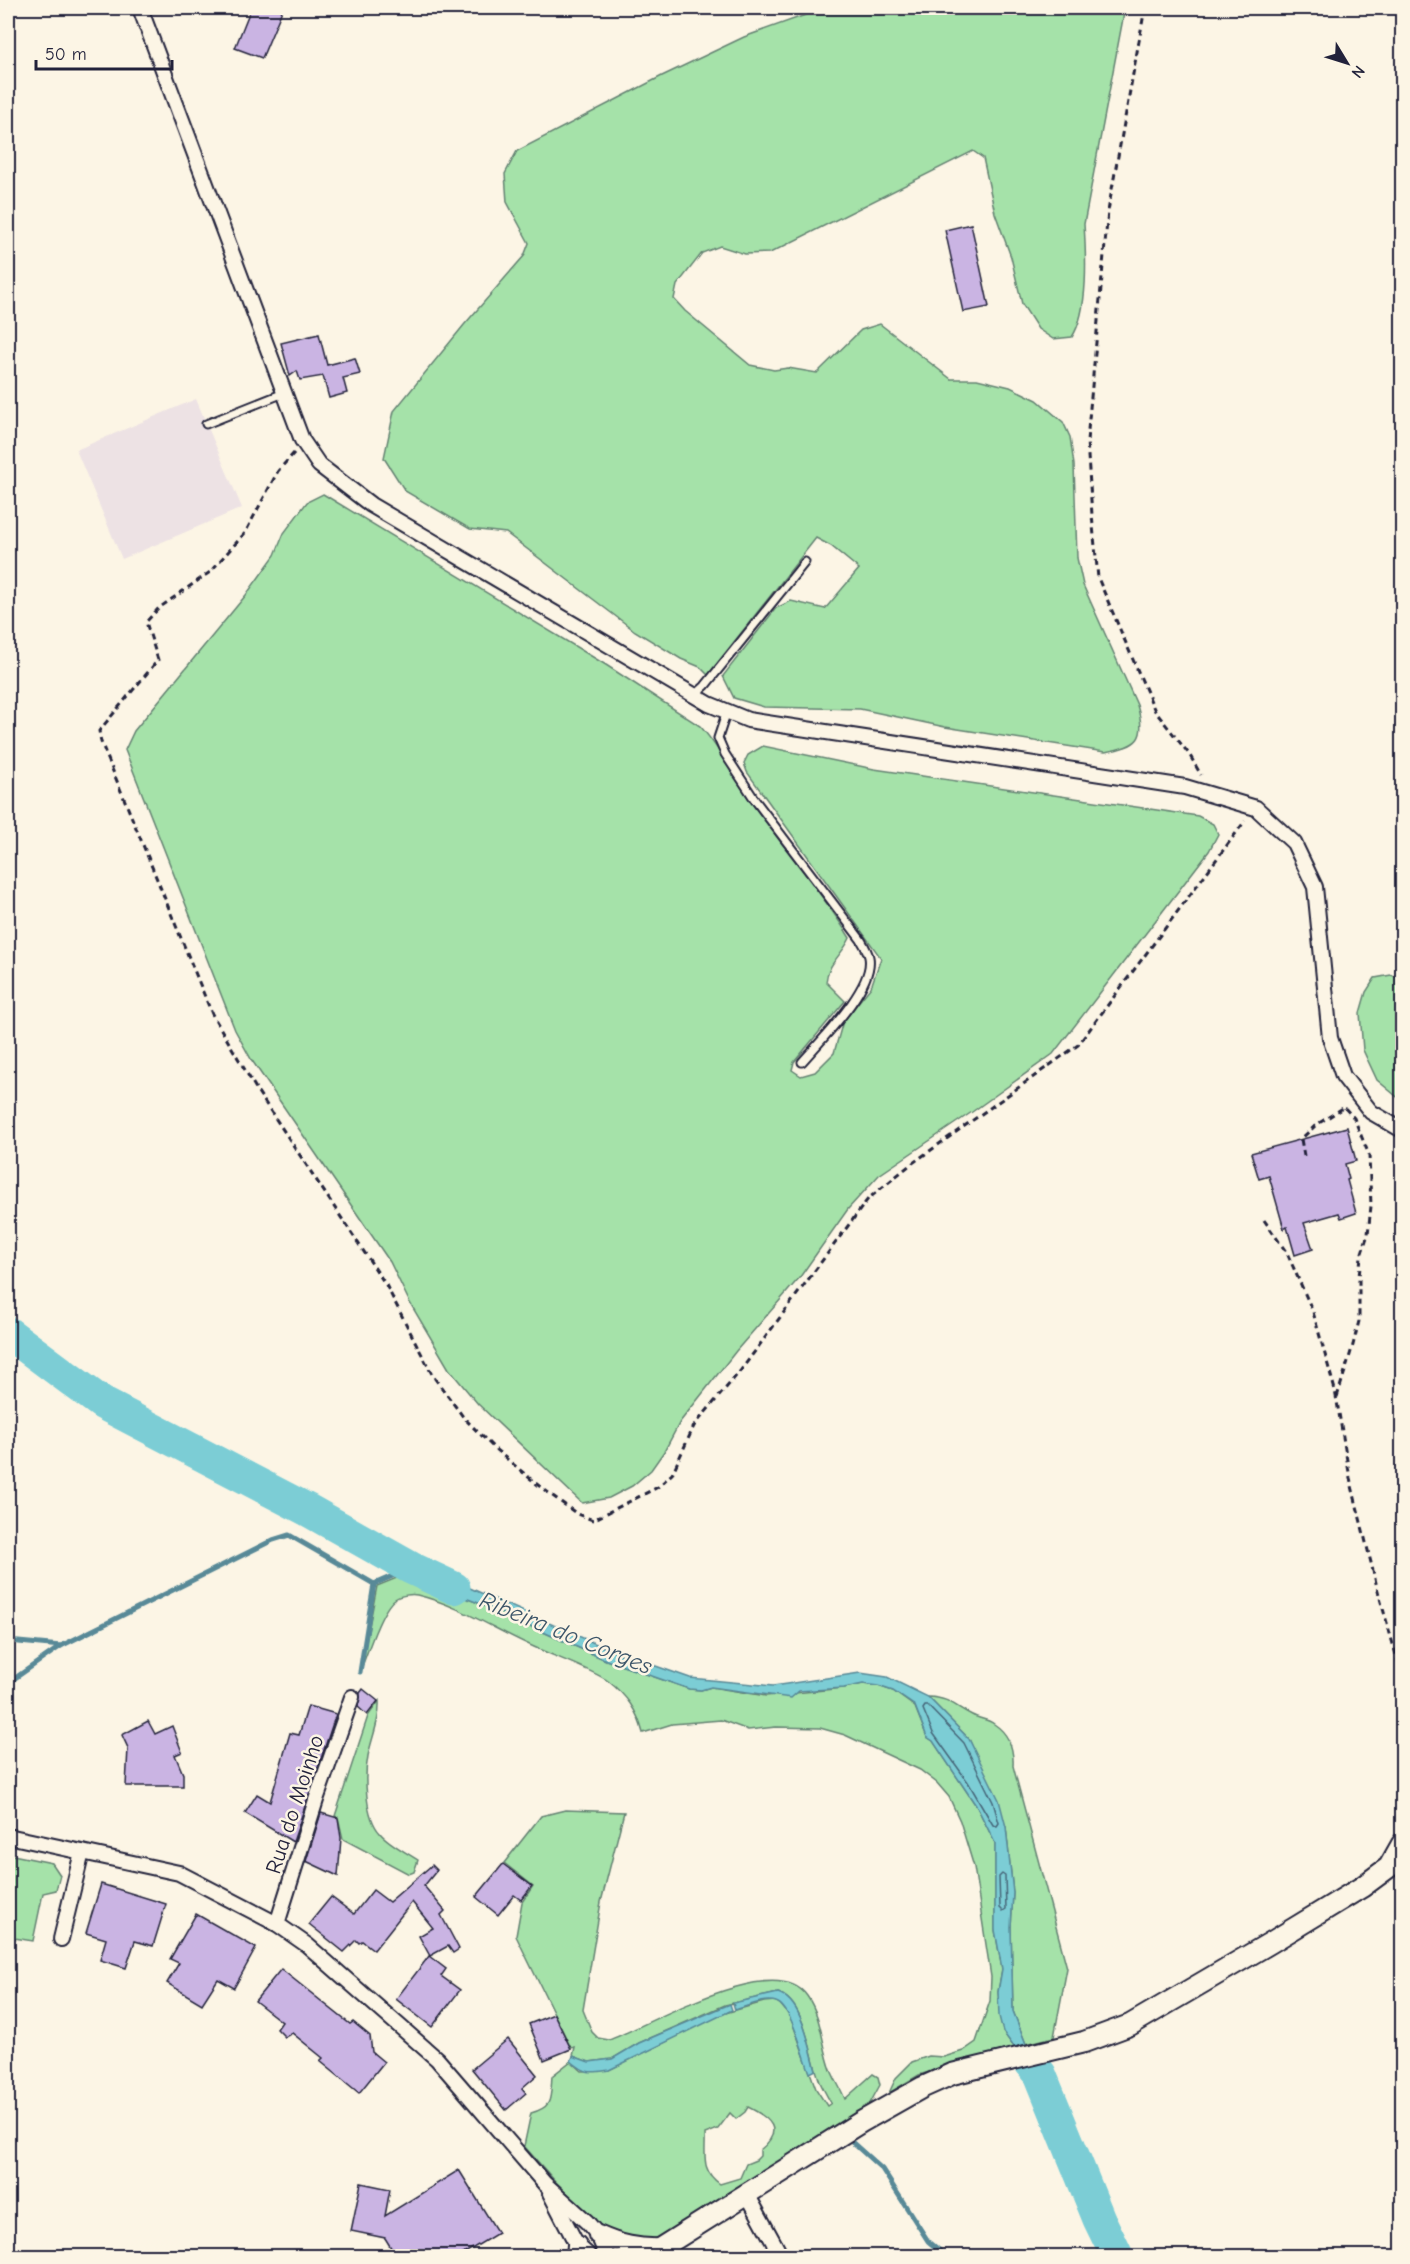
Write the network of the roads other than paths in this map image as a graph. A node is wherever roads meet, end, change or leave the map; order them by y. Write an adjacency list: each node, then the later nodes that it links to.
1 (140, 8): 2 (street)
2 (285, 393): 3 (lane); 5 (street)
3 (206, 424)
4 (805, 562): 5 (lane)
5 (694, 696): 6 (street)
6 (727, 711): 7 (lane); 8 (street)
7 (801, 1062)
8 (1402, 1130)
9 (352, 1697): 13 (street, Rua do Moinho)
10 (8, 1836): 11 (street)
11 (82, 1852): 13 (street); 14 (street)
12 (1400, 1854): 16 (main road)
13 (277, 1924): 15 (street)
14 (61, 1939)
15 (545, 2184): 17 (street); 19 (street)
16 (747, 2194): 18 (main road); 21 (street)
17 (598, 2235): 18 (street); 20 (street)
18 (655, 2252)
19 (581, 2253)
20 (607, 2256)
21 (781, 2256)

